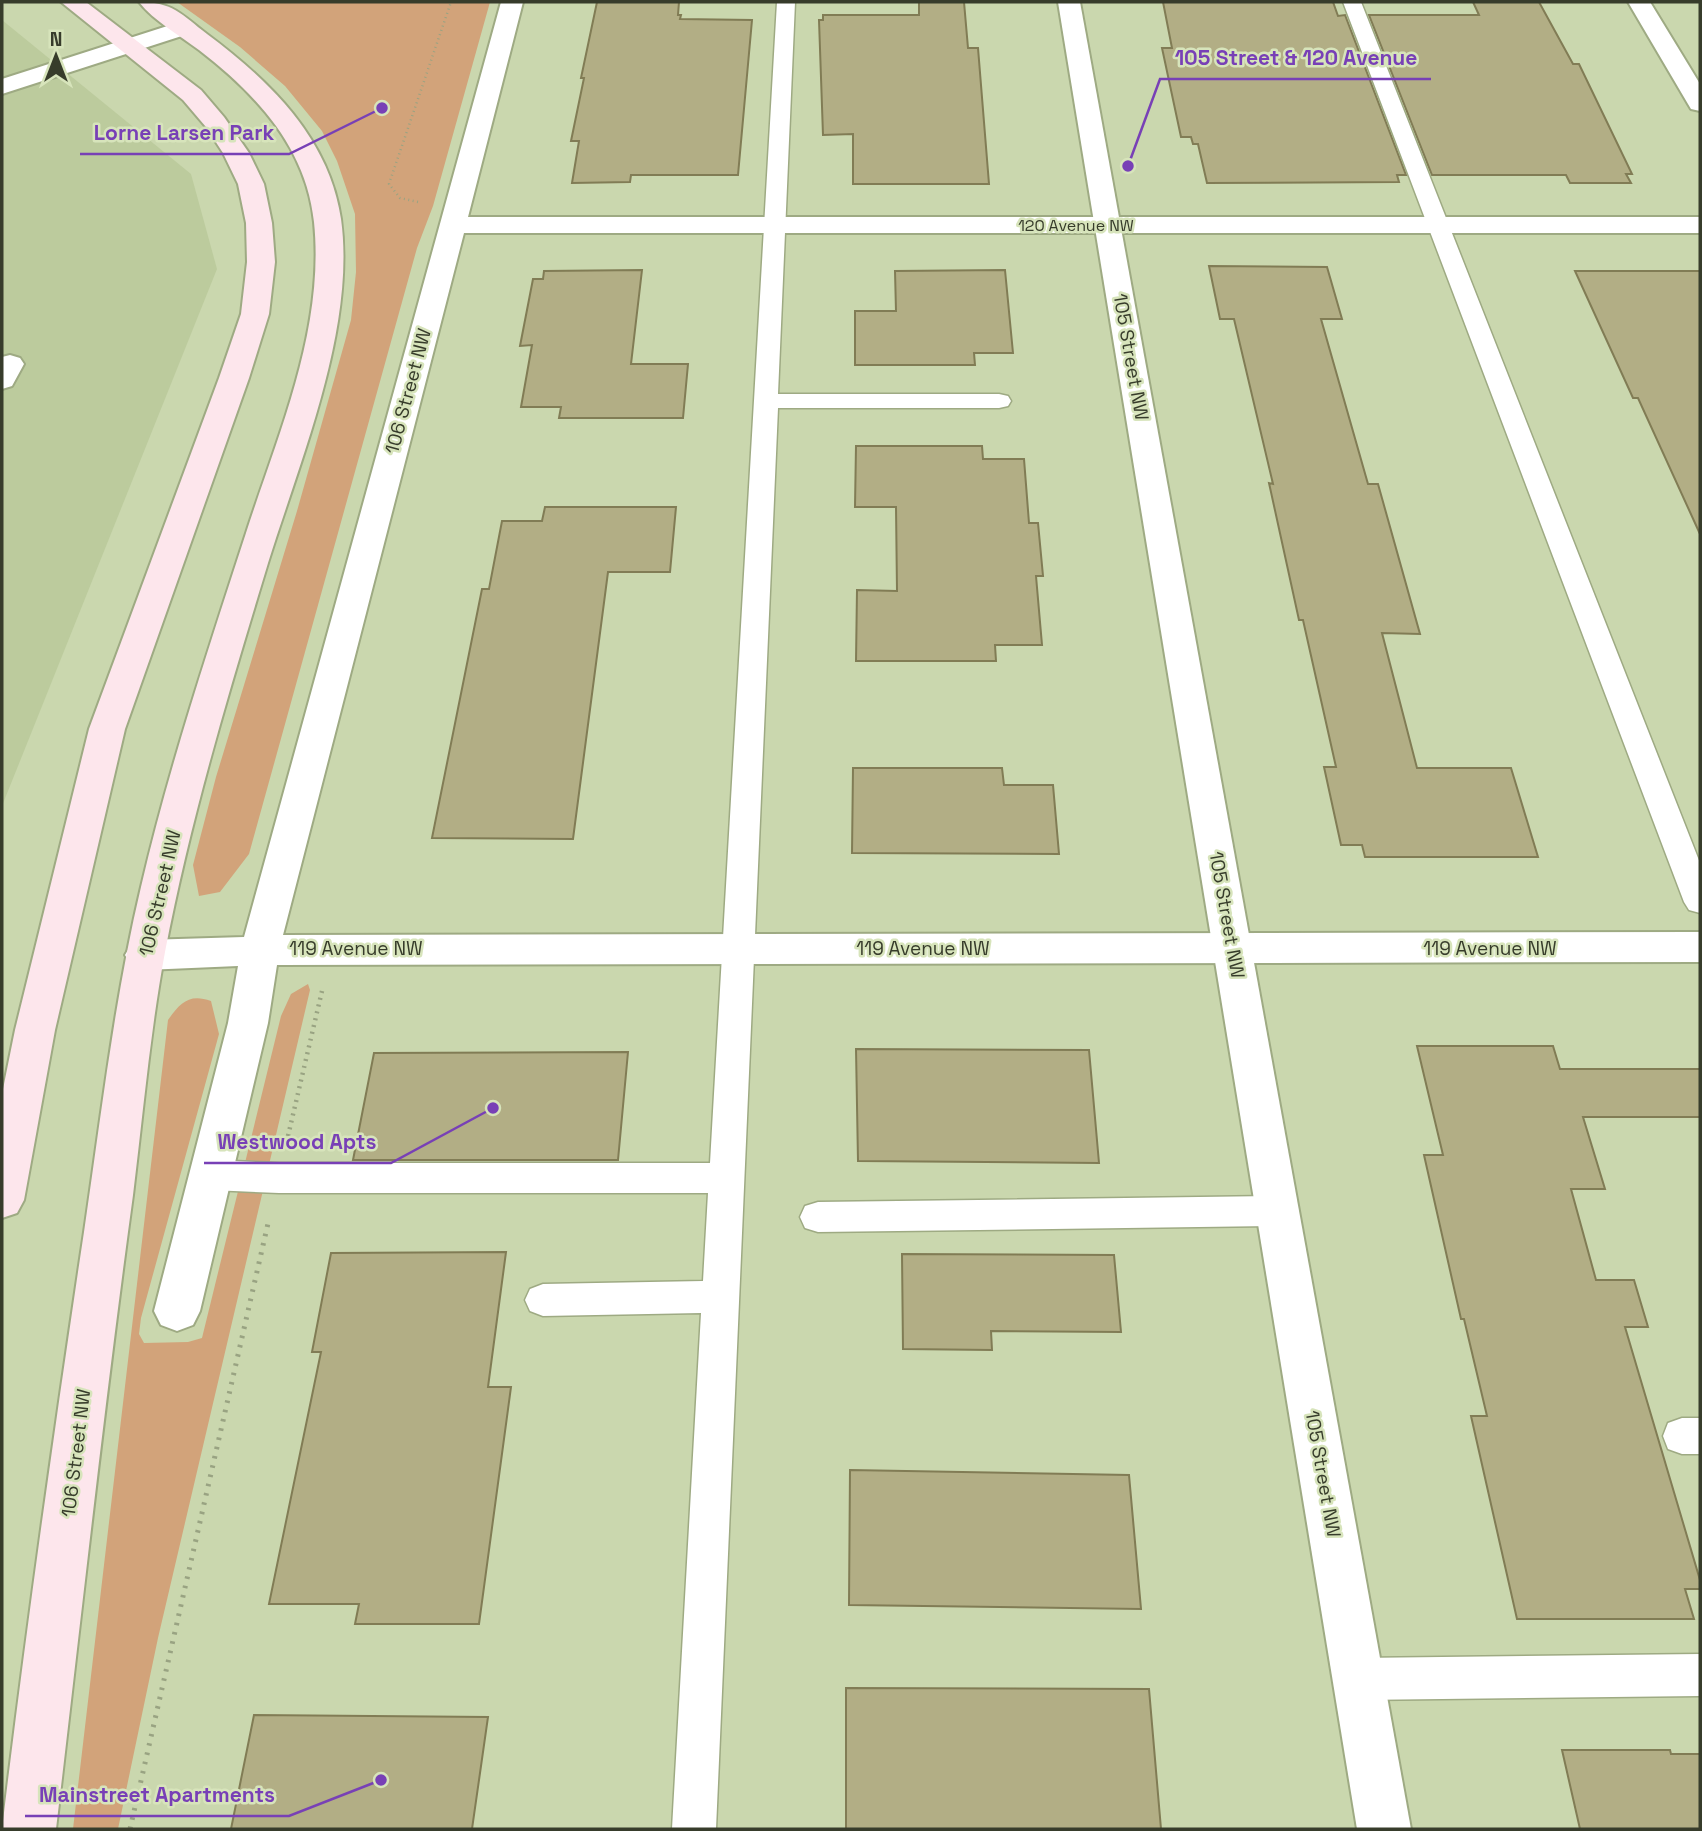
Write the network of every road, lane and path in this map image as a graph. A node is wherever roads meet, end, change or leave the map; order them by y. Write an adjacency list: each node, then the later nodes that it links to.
1 (72, 2): 10 (main road)
2 (150, 2): 9 (main road, 106 Street NW)
3 (451, 2): 13 (path)
4 (512, 2): 13 (street, 106 Street NW)
5 (786, 2): 14 (lane)
6 (1069, 2): 15 (street, 105 Street NW)
7 (1352, 2): 16 (lane)
8 (1639, 2): 12 (street)
9 (183, 28): 10 (street); 26 (main road, 106 Street NW)
10 (132, 46): 11 (street); 30 (main road)
11 (2, 87)
12 (1700, 104)
13 (456, 214): 14 (street, 120 Avenue NW); 25 (street, 106 Street NW)
14 (776, 225): 15 (street, 120 Avenue NW); 18 (lane)
15 (1108, 225): 16 (street, 120 Avenue NW); 24 (street, 105 Street NW)
16 (1437, 225): 17 (street, 120 Avenue NW); 20 (lane)
17 (1700, 225)
18 (768, 401): 19 (lane); 23 (lane)
19 (999, 401)
20 (1700, 902)
21 (1700, 947): 24 (street, 119 Avenue NW)
22 (331, 948): 23 (street, 119 Avenue NW); 25 (street, 119 Avenue NW); 28 (path)
23 (740, 948): 24 (street, 119 Avenue NW); 29 (lane)
24 (1233, 948): 31 (street, 105 Street NW)
25 (260, 949): 26 (street, 119 Avenue NW); 27 (street, 106 Street NW)
26 (145, 955): 38 (main road, 106 Street NW)
27 (211, 1175): 28 (lane); 35 (street, 106 Street NW)
28 (279, 1178): 29 (lane); 39 (path)
29 (728, 1178): 33 (lane)
30 (2, 1200)
31 (1278, 1211): 32 (lane); 37 (street, 105 Street NW)
32 (818, 1217)
33 (721, 1297): 34 (lane); 40 (lane)
34 (543, 1300)
35 (177, 1311)
36 (1700, 1675): 37 (lane)
37 (1358, 1679): 41 (street, 105 Street NW)
38 (29, 1829)
39 (130, 1829)
40 (694, 1829)
41 (1384, 1829)

